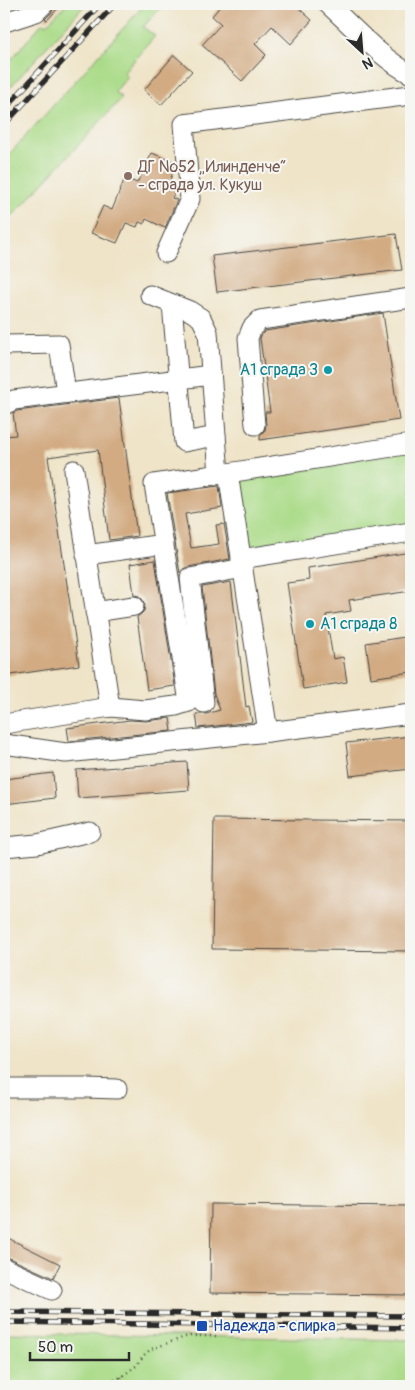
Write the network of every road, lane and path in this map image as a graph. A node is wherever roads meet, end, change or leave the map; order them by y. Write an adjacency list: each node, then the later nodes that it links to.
1 (328, 4): 4 (street)
2 (40, 8): 3 (street)
3 (4, 21)
4 (411, 74)
5 (411, 95): 6 (street)
6 (166, 253)
7 (150, 295): 9 (street)
8 (411, 298): 15 (street)
9 (172, 304): 11 (street); 12 (street)
10 (6, 346): 13 (street)
11 (211, 375): 12 (street); 16 (street)
12 (179, 379): 13 (street); 16 (street)
13 (66, 393): 14 (street)
14 (4, 405)
15 (255, 425)
16 (216, 436): 19 (street)
17 (411, 444): 19 (street)
18 (74, 470): 22 (street)
19 (224, 473): 21 (street); 23 (street)
20 (411, 532): 23 (street)
21 (164, 544): 22 (street); 26 (street)
22 (86, 555): 25 (street)
23 (242, 563): 26 (street); 30 (street)
24 (134, 606): 25 (street)
25 (95, 612): 27 (street)
26 (197, 703): 27 (street)
27 (110, 707): 29 (street)
28 (411, 714): 30 (street)
29 (4, 724)
30 (268, 732): 31 (street)
31 (4, 744)
32 (90, 832): 33 (street)
33 (4, 847)
34 (4, 1088): 35 (street)
35 (117, 1089)
36 (4, 1268): 37 (street)
37 (52, 1290)
38 (219, 1336): 39 (path)
39 (121, 1377): 40 (path); 41 (path)
40 (106, 1384)
41 (122, 1386)

